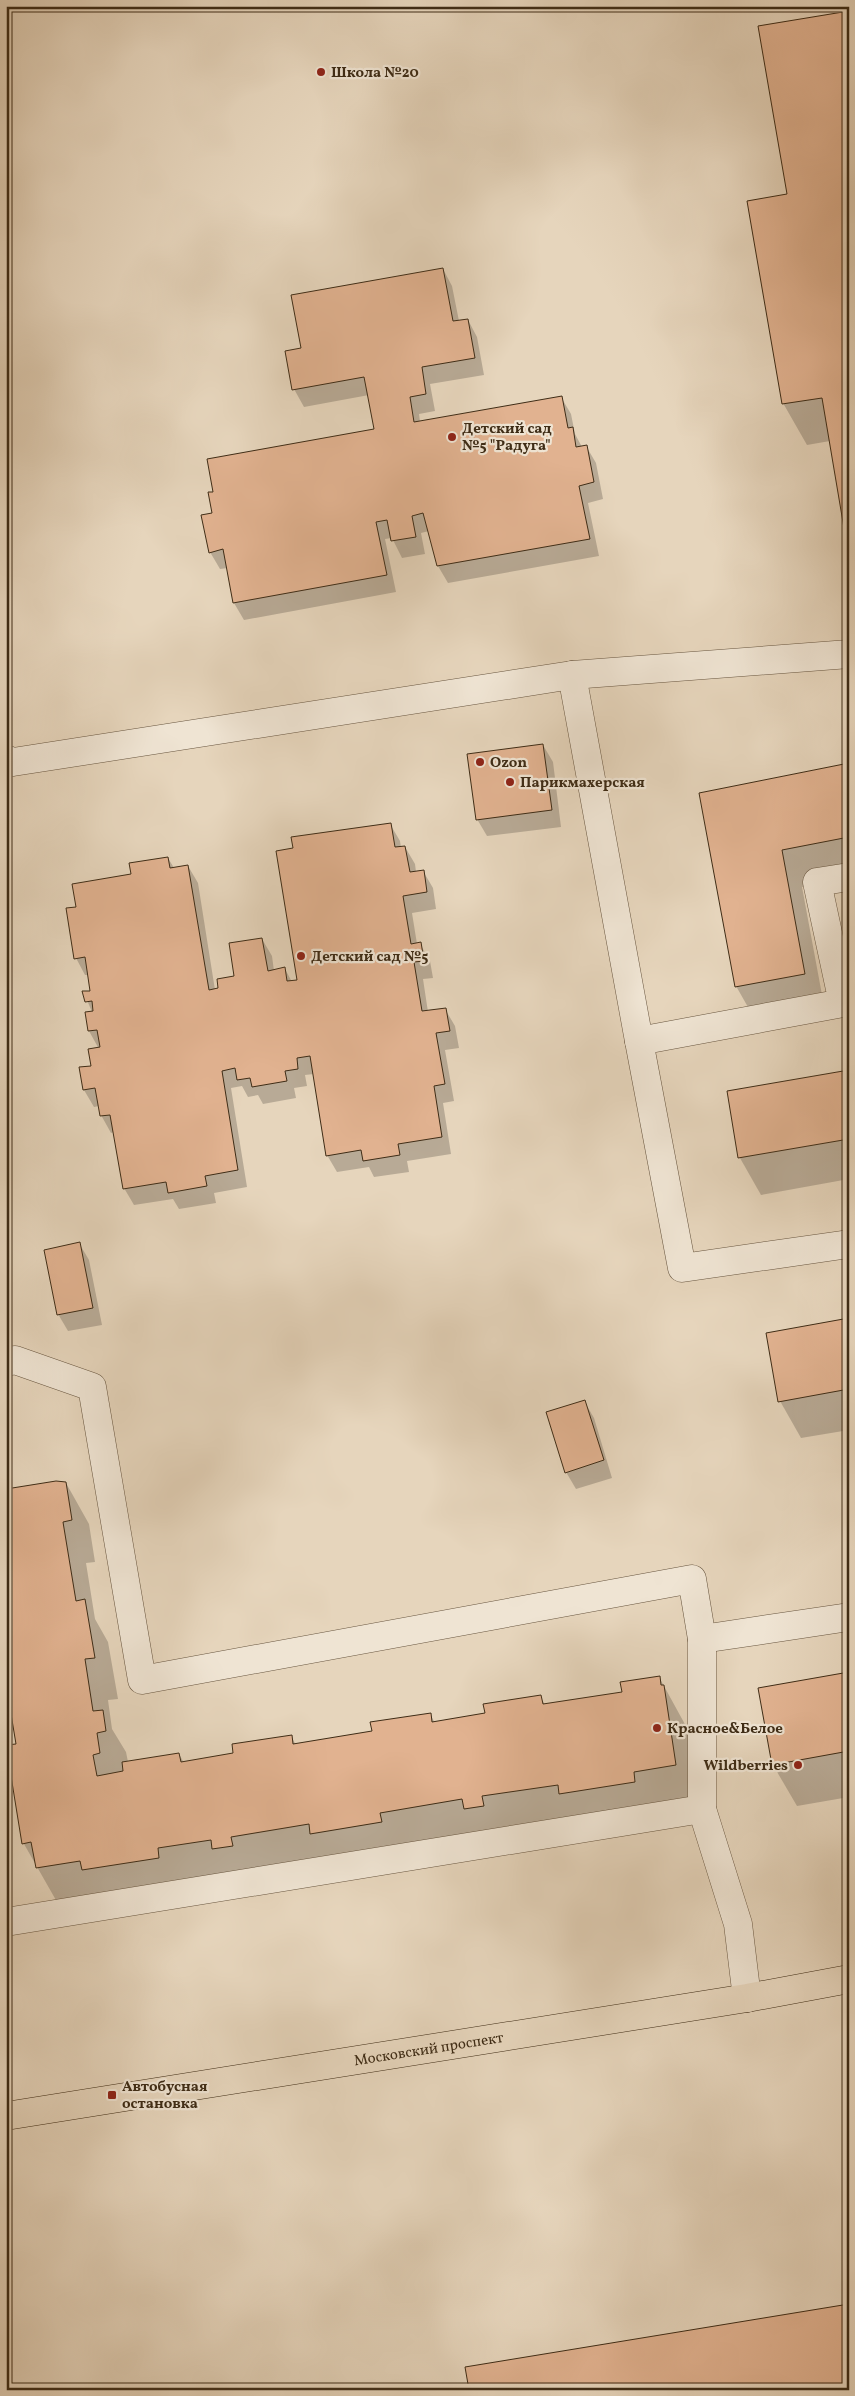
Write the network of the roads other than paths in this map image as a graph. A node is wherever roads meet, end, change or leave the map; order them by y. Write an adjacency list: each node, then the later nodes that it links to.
1 (849, 654): 2 (lane)
2 (572, 675): 3 (lane); 6 (lane)
3 (6, 759)
4 (849, 877): 5 (lane)
5 (846, 1003): 6 (lane)
6 (639, 1041): 7 (lane)
7 (849, 1244)
8 (6, 1362): 10 (lane)
9 (849, 1617): 10 (lane)
10 (702, 1639): 11 (lane)
11 (702, 1810): 12 (lane); 14 (lane)
12 (6, 1922)
13 (849, 1979): 14 (main road, Московский проспект)
14 (747, 1998): 15 (main road, Московский проспект)
15 (6, 2116)

